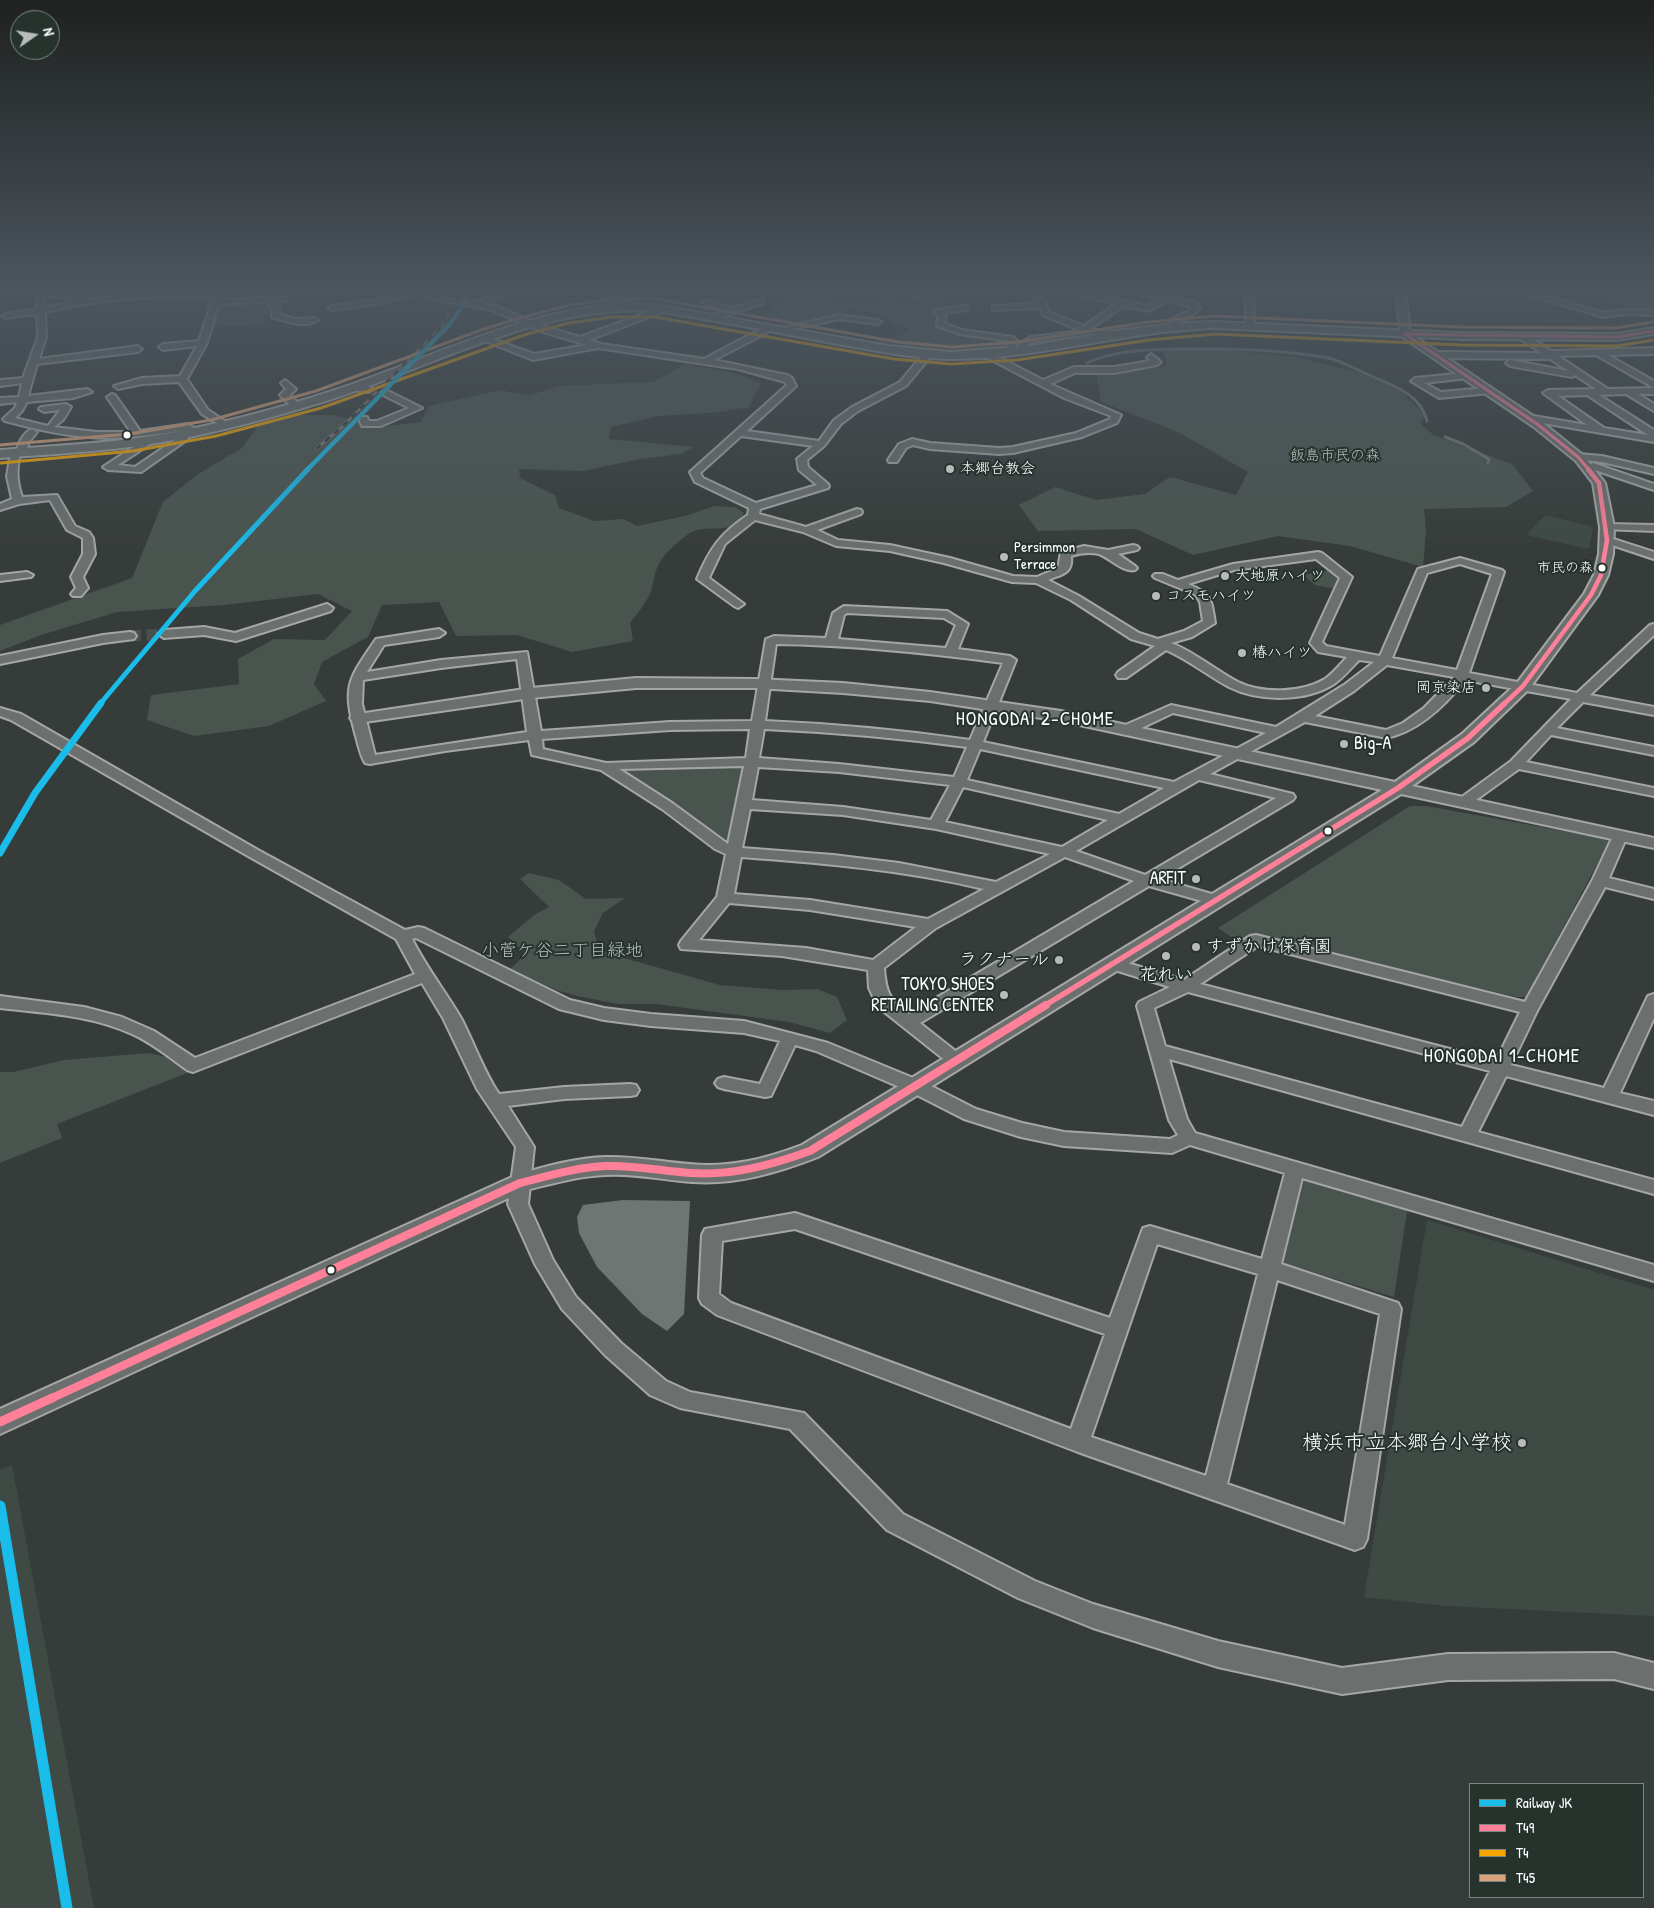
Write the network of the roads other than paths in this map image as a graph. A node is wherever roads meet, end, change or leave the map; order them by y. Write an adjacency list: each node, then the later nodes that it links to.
1 (183, 379): 14 (street); 31 (street)
2 (378, 379): 15 (main road)
3 (787, 379): 36 (street)
4 (907, 379): 40 (street)
5 (1035, 379): 13 (street)
6 (1055, 379): 13 (street)
7 (1435, 379): 17 (street)
8 (1469, 379): 17 (street)
9 (1586, 379): 18 (street)
10 (27, 380): 11 (street); 26 (street)
11 (0, 383)
12 (285, 383): 27 (street)
13 (1044, 384): 43 (street)
14 (118, 386)
15 (354, 388): 16 (street); 27 (main road)
16 (368, 389)
17 (1487, 391): 29 (street)
18 (1605, 391): 19 (street); 22 (street)
19 (1627, 391): 20 (street); 28 (street)
20 (1654, 391)
21 (87, 392): 26 (street)
22 (1589, 392): 34 (street); 38 (street)
23 (386, 393): 30 (street)
24 (112, 397): 37 (street)
25 (0, 401): 26 (street)
26 (21, 404): 32 (street); 33 (street)
27 (295, 405): 31 (main road)
28 (1654, 408)
29 (1528, 418): 34 (street); 44 (street)
30 (364, 419)
31 (223, 424): 35 (main road)
32 (52, 425)
33 (36, 429): 37 (street); 41 (street)
34 (1602, 431): 38 (street)
35 (188, 432): 37 (street); 39 (main road); 39 (street)
36 (740, 433): 40 (street); 51 (street)
37 (137, 434)
38 (1651, 436)
39 (150, 440): 41 (main road)
40 (821, 444): 47 (street)
41 (19, 452): 42 (main road); 49 (street)
42 (0, 454)
43 (893, 460)
44 (1581, 460): 45 (street); 46 (street); 55 (street)
45 (1654, 470)
46 (1654, 487)
47 (806, 492): 48 (street); 51 (street)
48 (824, 499)
49 (18, 501): 50 (street); 65 (street)
50 (0, 507)
51 (754, 511): 54 (street); 66 (street)
52 (858, 512): 54 (street)
53 (1654, 528): 55 (street)
54 (806, 530): 63 (street)
55 (1607, 534): 58 (street); 82 (street)
56 (1133, 548): 57 (street)
57 (1109, 553): 59 (street); 63 (street)
58 (1654, 556)
59 (1131, 568)
60 (27, 575): 62 (street)
61 (1159, 576): 64 (street)
62 (0, 578)
63 (1038, 580): 73 (street)
64 (1179, 583): 73 (street); 75 (street)
65 (77, 594)
66 (738, 604)
67 (327, 608): 70 (street)
68 (1654, 628): 84 (street)
69 (439, 633): 80 (street)
70 (164, 634)
71 (130, 636): 76 (street)
72 (832, 642): 74 (street); 74 (street); 81 (street)
73 (1161, 644): 75 (street); 78 (street)
74 (951, 652): 85 (street)
75 (1356, 656): 77 (street)
76 (0, 660)
77 (1385, 660): 79 (street); 79 (street); 89 (street)
78 (1122, 675)
79 (1462, 675): 82 (street); 89 (street)
80 (358, 677): 83 (street); 88 (street)
81 (764, 683): 83 (street); 85 (street); 90 (street)
82 (1523, 686): 84 (street); 104 (street)
83 (529, 694): 88 (street); 94 (street)
84 (1580, 697): 86 (street); 93 (street)
85 (993, 704): 91 (street); 95 (street)
86 (1654, 711)
87 (0, 712): 121 (street)
88 (358, 718): 94 (street)
89 (1302, 718): 92 (street)
90 (757, 725): 94 (street); 95 (street); 98 (street)
91 (1126, 730): 92 (street); 97 (street)
92 (1277, 731): 97 (street)
93 (1550, 731): 96 (street); 99 (street)
94 (534, 734): 100 (street)
95 (974, 744): 102 (street); 103 (street)
96 (1654, 751)
97 (1237, 753): 101 (street); 104 (street)
98 (752, 762): 100 (street); 102 (street); 107 (street)
99 (1516, 764): 105 (street); 106 (street)
100 (606, 767): 112 (street)
101 (1197, 775): 103 (street); 114 (street)
102 (959, 782): 108 (street); 109 (street)
103 (1177, 787): 108 (street)
104 (1398, 788): 106 (street); 119 (street)
105 (1654, 792)
106 (1464, 802): 110 (street)
107 (743, 804): 109 (street); 112 (street)
108 (1122, 819): 113 (street)
109 (936, 825): 113 (street)
110 (1620, 836): 111 (street); 115 (street)
111 (1654, 843)
112 (733, 852): 116 (street); 118 (street)
113 (1064, 852): 114 (street); 116 (street)
114 (1148, 881): 119 (street); 129 (street)
115 (1600, 881): 117 (street); 128 (street)
116 (997, 888): 120 (street)
117 (1654, 894)
118 (725, 898): 120 (street); 123 (street)
119 (1216, 900): 122 (street)
120 (930, 924): 123 (street)
121 (403, 936): 124 (street); 130 (street)
122 (1114, 964): 125 (street); 132 (street)
123 (876, 966): 129 (street)
124 (424, 976): 127 (street); 138 (street)
125 (1186, 986): 128 (street); 131 (street); 133 (street)
126 (1654, 1000): 137 (street)
127 (0, 1002)
128 (1530, 1009): 133 (street)
129 (908, 1022): 132 (street)
130 (790, 1038): 134 (street); 135 (street)
131 (1158, 1050): 140 (street); 141 (street)
132 (958, 1061): 135 (street)
133 (1502, 1069): 137 (street); 140 (street)
134 (724, 1083)
135 (917, 1087): 141 (street); 143 (street)
136 (630, 1090): 138 (street)
137 (1609, 1096): 139 (street)
138 (495, 1102): 143 (street)
139 (1654, 1108)
140 (1468, 1134): 144 (street)
141 (1189, 1138): 142 (street)
142 (1295, 1169): 145 (street); 146 (street)
143 (520, 1183): 148 (street); 151 (street)
144 (1654, 1187)
145 (1270, 1269): 147 (street); 150 (street); 150 (street)
146 (1654, 1273)
147 (1117, 1329): 149 (street); 149 (street)
148 (0, 1422)
149 (1078, 1442): 150 (street)
150 (1214, 1490)
151 (1654, 1676)

